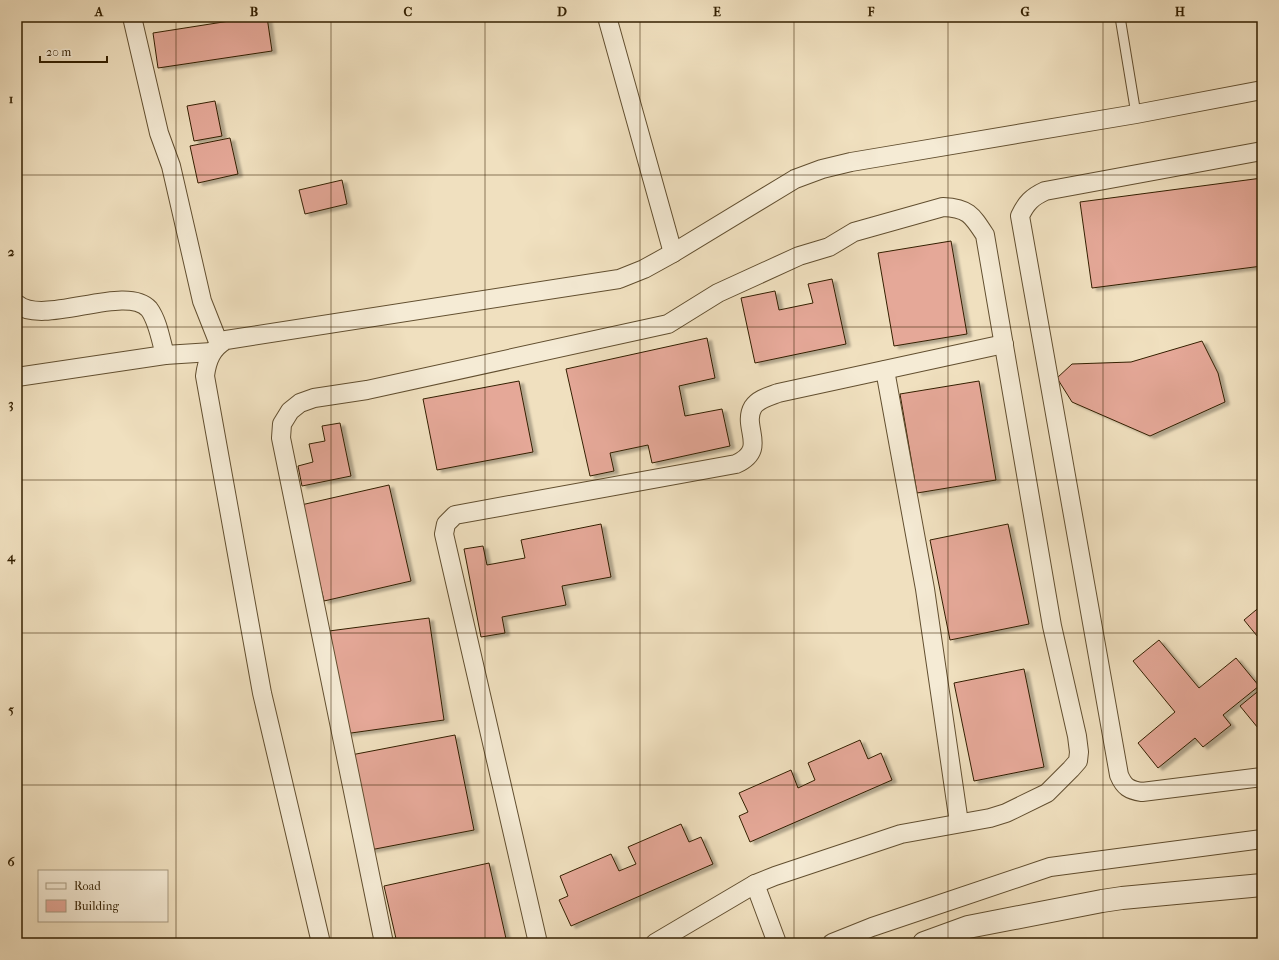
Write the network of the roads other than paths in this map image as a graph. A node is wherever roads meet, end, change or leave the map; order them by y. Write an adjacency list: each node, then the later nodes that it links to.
1 (132, 17): 10 (street)
2 (607, 17): 7 (street)
3 (1120, 17): 5 (lane)
4 (1262, 90): 5 (street)
5 (1136, 114): 7 (street)
6 (1262, 151): 14 (street)
7 (673, 253): 10 (street)
8 (17, 304): 11 (street)
9 (1004, 344): 12 (street); 15 (street); 20 (street)
10 (216, 348): 11 (street); 19 (street)
11 (165, 356): 13 (street)
12 (885, 370): 15 (street); 21 (street)
13 (17, 377)
14 (1262, 777)
15 (959, 823): 17 (street)
16 (1262, 839): 24 (street)
17 (755, 884): 22 (street); 23 (street)
18 (1262, 885): 25 (street)
19 (320, 943)
20 (384, 943)
21 (538, 943)
22 (656, 943)
23 (777, 943)
24 (832, 943)
25 (924, 943)

